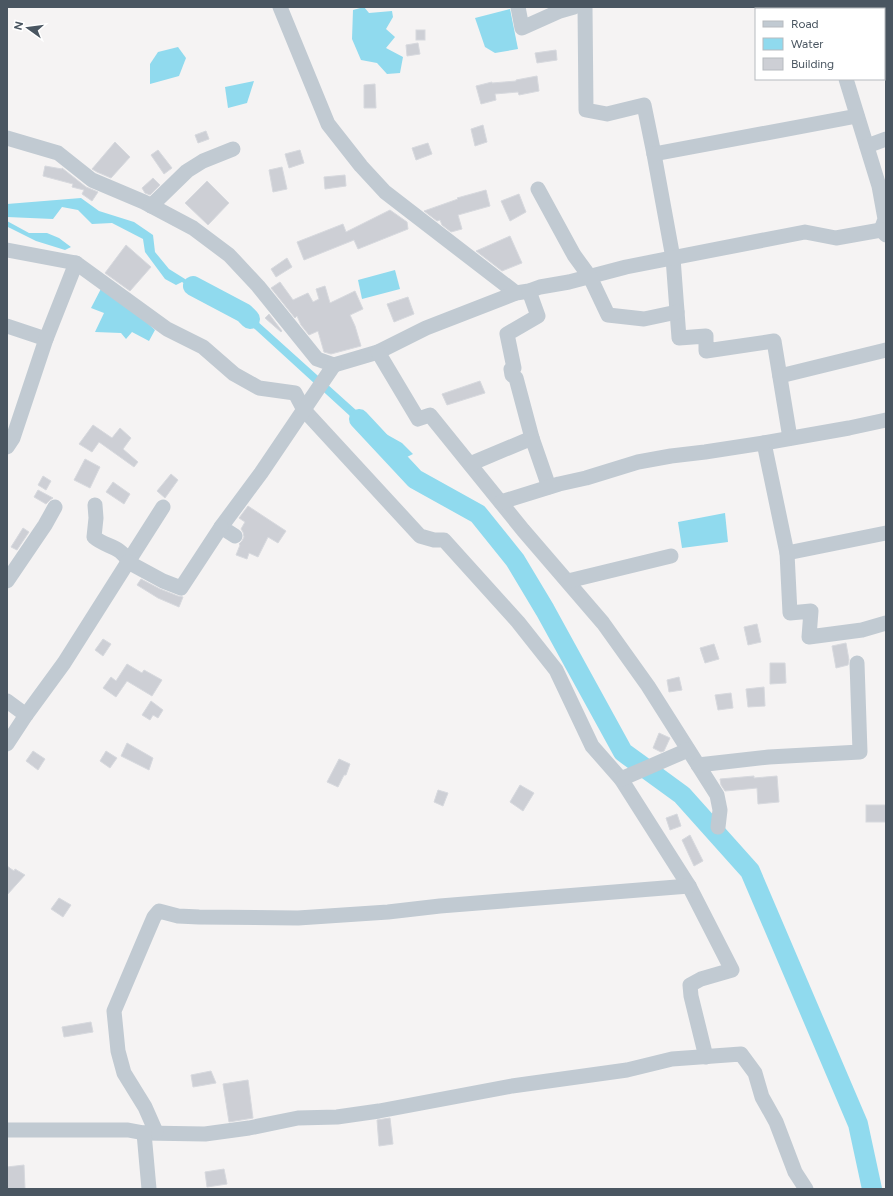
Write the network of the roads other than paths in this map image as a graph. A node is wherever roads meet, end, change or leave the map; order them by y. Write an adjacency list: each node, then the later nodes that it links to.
1 (280, 7): 19 (street)
2 (518, 7): 3 (street)
3 (574, 7)
4 (585, 7): 11 (street)
5 (846, 80): 6 (street)
6 (858, 116): 9 (street); 11 (street)
7 (7, 138): 13 (street)
8 (886, 139): 9 (street)
9 (866, 146): 14 (street)
10 (233, 149): 13 (street)
11 (654, 154): 16 (street)
12 (538, 189): 18 (street)
13 (151, 206): 25 (street)
14 (884, 226): 16 (street)
15 (7, 250): 17 (street)
16 (672, 258): 18 (street); 20 (street)
17 (76, 263): 22 (street); 27 (street)
18 (590, 276): 19 (street); 20 (street)
19 (523, 292): 24 (street); 29 (street)
20 (677, 312): 26 (street)
21 (7, 326): 22 (street)
22 (46, 339): 32 (street)
23 (886, 350): 26 (street)
24 (378, 352): 25 (street); 33 (street)
25 (334, 365): 27 (street)
26 (780, 376): 30 (street)
27 (304, 410): 39 (street); 54 (street)
28 (886, 420): 30 (street)
29 (532, 438): 33 (street); 34 (street)
30 (790, 438): 31 (street)
31 (764, 442): 34 (street); 42 (street)
32 (7, 447)
33 (470, 464): 35 (street)
34 (549, 487): 35 (street)
35 (501, 502): 46 (street)
36 (95, 505): 44 (street)
37 (55, 507): 45 (street)
38 (163, 507): 44 (street)
39 (221, 527): 41 (street); 44 (street)
40 (886, 533): 42 (street)
41 (235, 536)
42 (788, 553): 47 (street)
43 (671, 556): 46 (street)
44 (128, 562): 50 (street)
45 (7, 581)
46 (568, 581): 52 (street)
47 (886, 623)
48 (857, 663): 53 (street)
49 (7, 701): 50 (street)
50 (26, 715): 51 (street)
51 (7, 744)
52 (688, 750): 53 (street); 54 (street)
53 (698, 765): 55 (street)
54 (621, 779): 56 (street)
55 (718, 827)
56 (689, 886): 57 (street); 59 (street)
57 (706, 1057): 59 (street); 61 (street)
58 (7, 1130): 59 (street)
59 (150, 1133): 60 (street)
60 (149, 1189)
61 (806, 1189)

